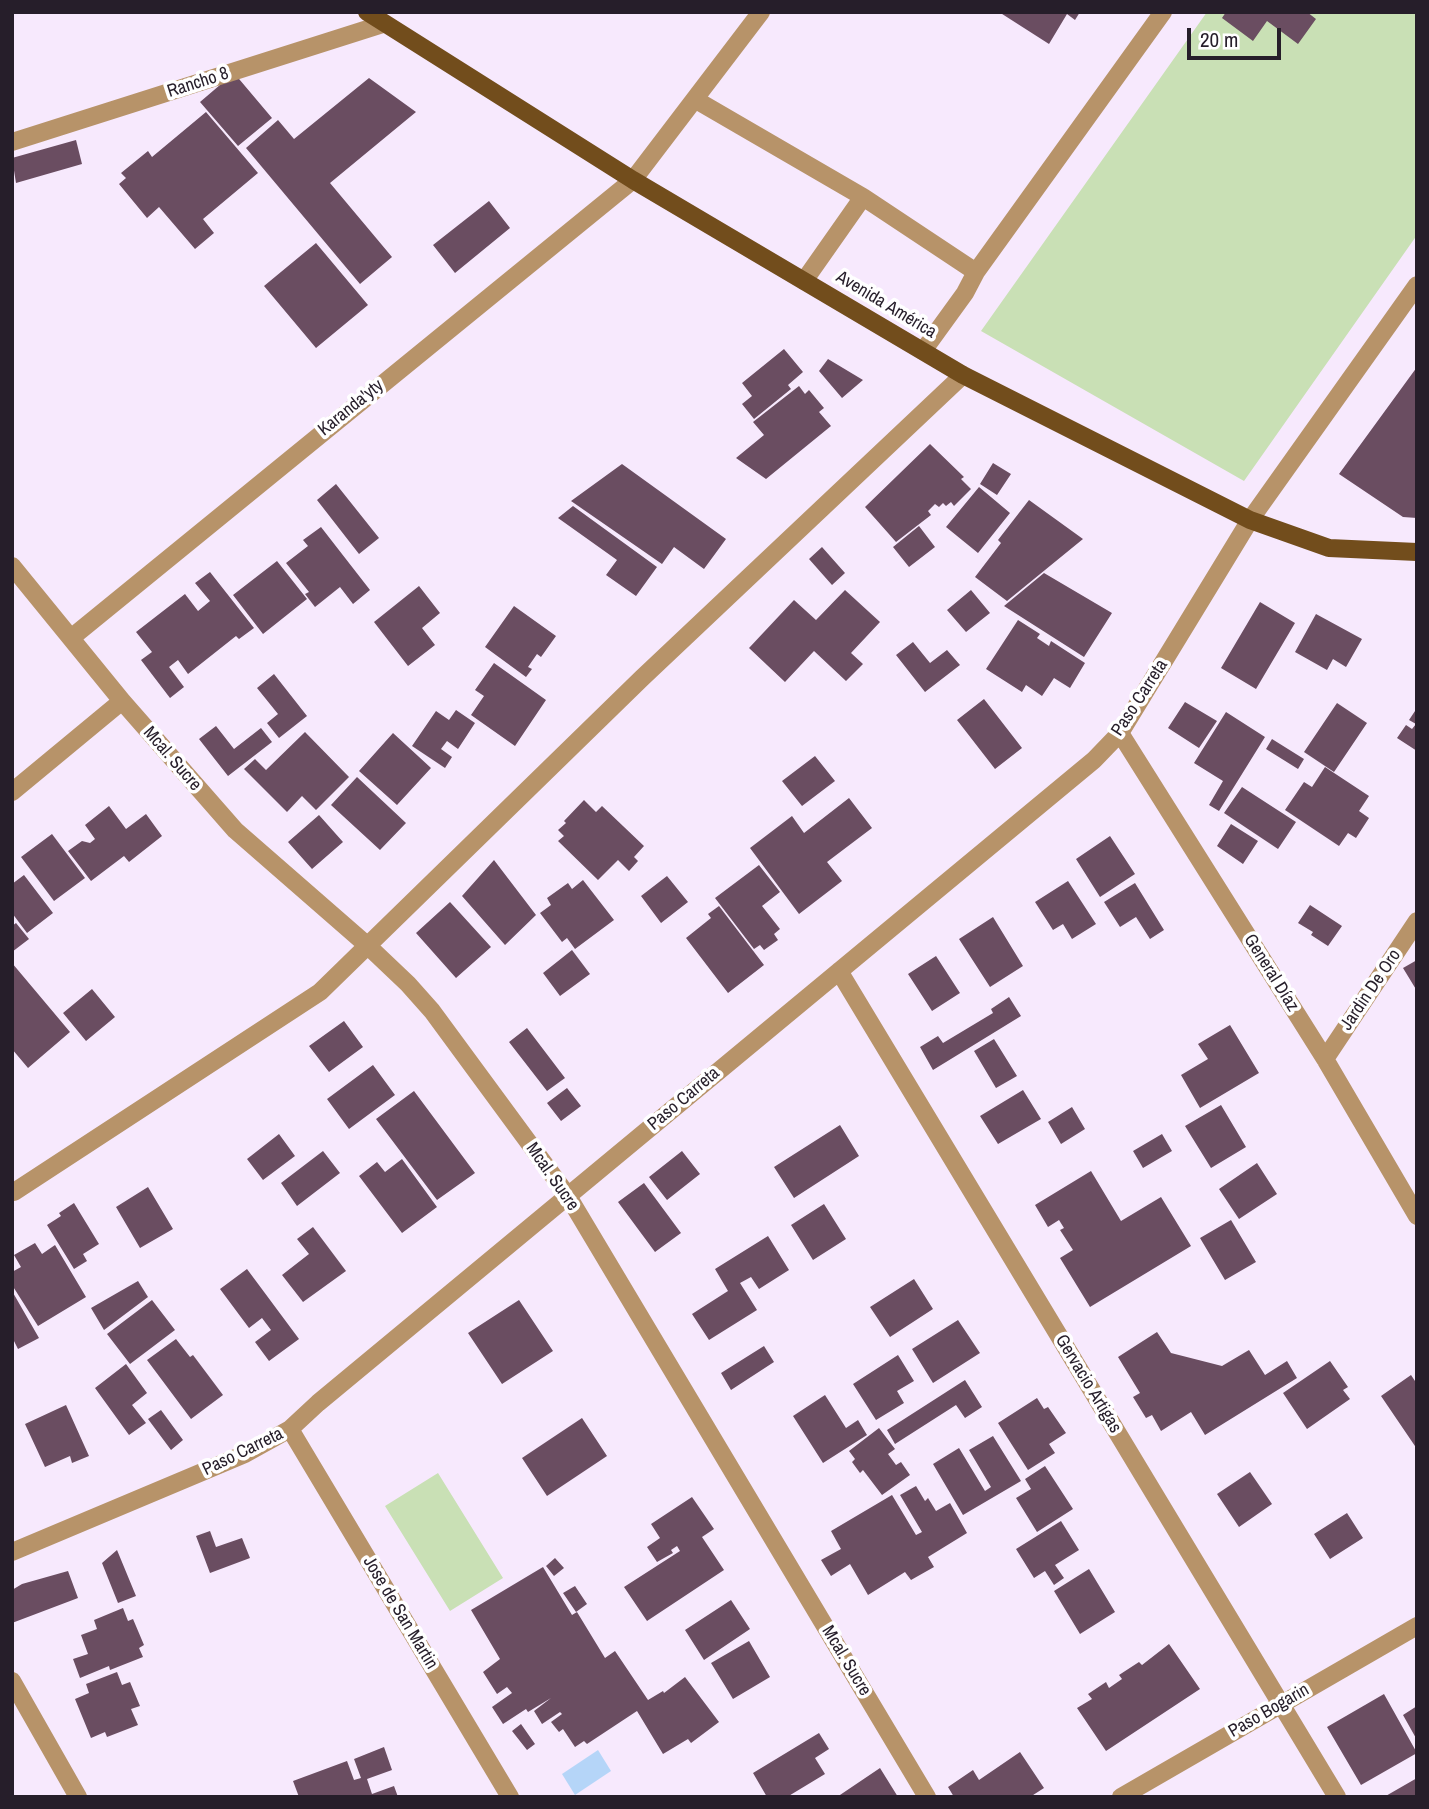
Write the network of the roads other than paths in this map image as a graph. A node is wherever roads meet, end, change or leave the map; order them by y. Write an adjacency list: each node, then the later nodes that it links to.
1 (367, 12): 4 (main road, Avenida América)
2 (761, 12): 5 (street, Karanda'yty)
3 (1163, 12): 9 (street)
4 (383, 24): 6 (street, Rancho 8); 7 (main road, Avenida América)
5 (696, 100): 7 (street, Karanda'yty); 8 (street)
6 (12, 142)
7 (633, 180): 10 (main road, Avenida América); 17 (street, Karanda'yty)
8 (863, 198): 9 (street); 10 (street)
9 (976, 272): 12 (street)
10 (804, 281): 12 (main road, Avenida América)
11 (1417, 285): 14 (street, Paso Carreta)
12 (923, 351): 13 (main road, Avenida América)
13 (963, 375): 14 (main road, Avenida América); 22 (street)
14 (1250, 520): 15 (main road, Avenida América); 19 (street, Paso Carreta)
15 (1417, 552)
16 (12, 566): 17 (street, Mcal. Sucre)
17 (71, 638): 18 (street, Mcal. Sucre)
18 (121, 701): 20 (street); 22 (street, Mcal. Sucre)
19 (1120, 733): 23 (street, Paso Carreta); 24 (street, General Díaz)
20 (12, 792)
21 (1417, 921): 24 (street, Jardin De Oro)
22 (368, 946): 25 (street); 26 (street, Mcal. Sucre)
23 (839, 971): 26 (street, Paso Carreta); 32 (street, Gervacio Artigas)
24 (1325, 1059): 27 (street, General Díaz)
25 (14, 1192)
26 (568, 1196): 28 (street, Paso Carreta); 35 (street, Mcal. Sucre)
27 (1417, 1216)
28 (290, 1429): 29 (street, Paso Carreta); 34 (street, Jose de San Martin)
29 (12, 1552)
30 (1417, 1626): 32 (street, Paso Bogarin)
31 (12, 1681): 33 (street)
32 (1281, 1704): 36 (street, Paso Bogarin); 37 (street, Gervacio Artigas)
33 (78, 1797)
34 (510, 1797)
35 (927, 1797)
36 (1121, 1797)
37 (1337, 1797)

